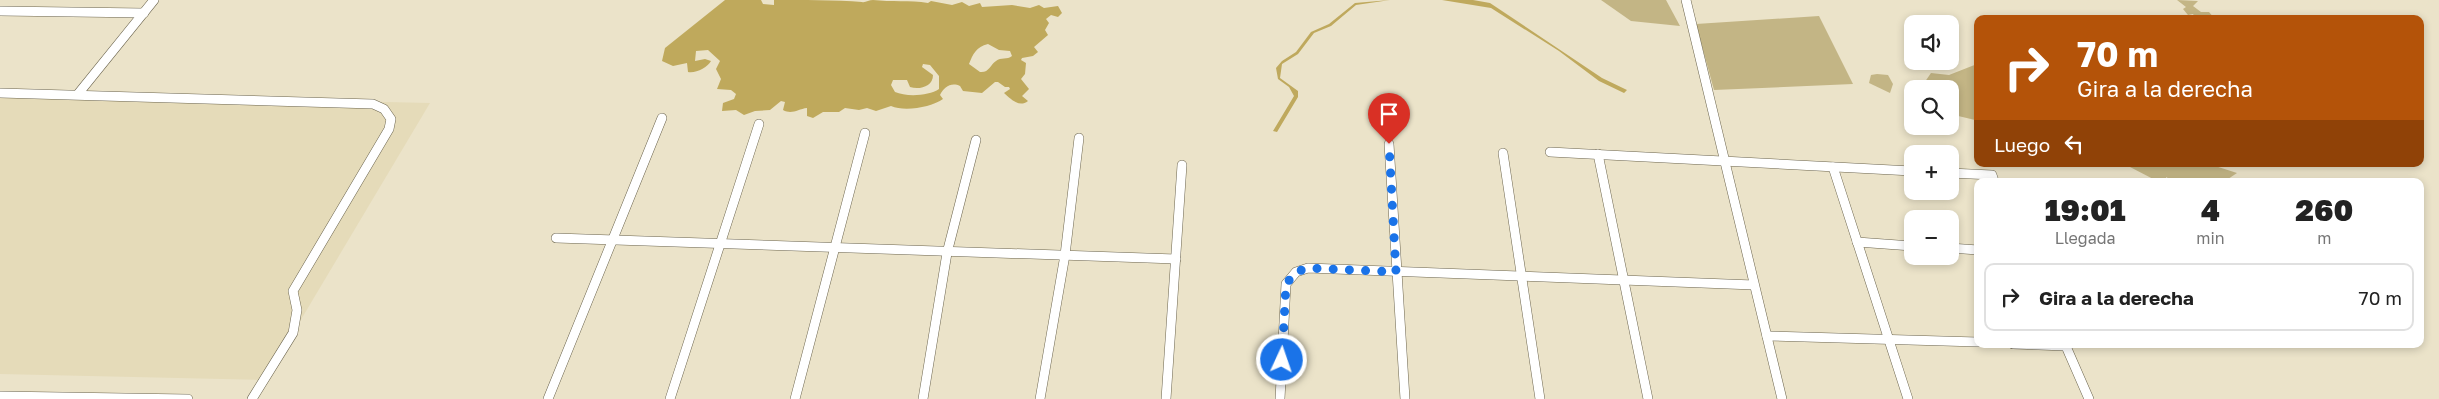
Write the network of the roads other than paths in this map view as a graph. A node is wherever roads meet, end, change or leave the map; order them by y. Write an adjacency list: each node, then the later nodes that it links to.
1 (154, 0): 4 (street)
2 (1686, 0): 16 (street)
3 (0, 11): 4 (street)
4 (144, 13): 6 (street)
5 (0, 92): 6 (street)
6 (78, 94): 45 (street)
7 (662, 118): 23 (street)
8 (759, 124): 25 (street)
9 (865, 133): 27 (street)
10 (1079, 138): 31 (street)
11 (976, 140): 30 (street)
12 (1389, 144): 33 (street)
13 (1550, 152): 15 (street)
14 (1503, 153): 34 (street)
15 (1598, 154): 16 (street); 35 (street)
16 (1726, 161): 18 (street); 36 (street)
17 (1182, 165): 32 (street)
18 (1833, 167): 19 (street); 24 (street)
19 (1904, 171)
20 (1959, 174): 21 (street)
21 (1993, 178)
22 (556, 238): 23 (street)
23 (613, 240): 25 (street); 46 (street)
24 (1857, 242): 26 (street); 38 (street)
25 (720, 243): 27 (street); 47 (street)
26 (1904, 245)
27 (835, 247): 30 (street); 48 (street)
28 (1959, 249): 29 (street)
29 (1974, 250)
30 (948, 251): 31 (street); 49 (street)
31 (1065, 255): 32 (street); 50 (street)
32 (1176, 259): 51 (street)
33 (1396, 272): 34 (street); 52 (street); 53 (street)
34 (1520, 274): 35 (street); 54 (street)
35 (1622, 277): 36 (street); 55 (street)
36 (1754, 285): 37 (street)
37 (1767, 336): 38 (street); 56 (street)
38 (1890, 338): 39 (street); 57 (street)
39 (1974, 342)
40 (2066, 348): 58 (street)
41 (0, 396): 42 (street)
42 (63, 398): 43 (street)
43 (177, 399): 44 (street)
44 (188, 399)
45 (252, 399)
46 (548, 399)
47 (670, 399)
48 (796, 399)
49 (923, 399)
50 (1040, 399)
51 (1166, 399)
52 (1280, 399)
53 (1405, 399)
54 (1540, 399)
55 (1648, 399)
56 (1782, 399)
57 (1908, 399)
58 (2089, 399)

